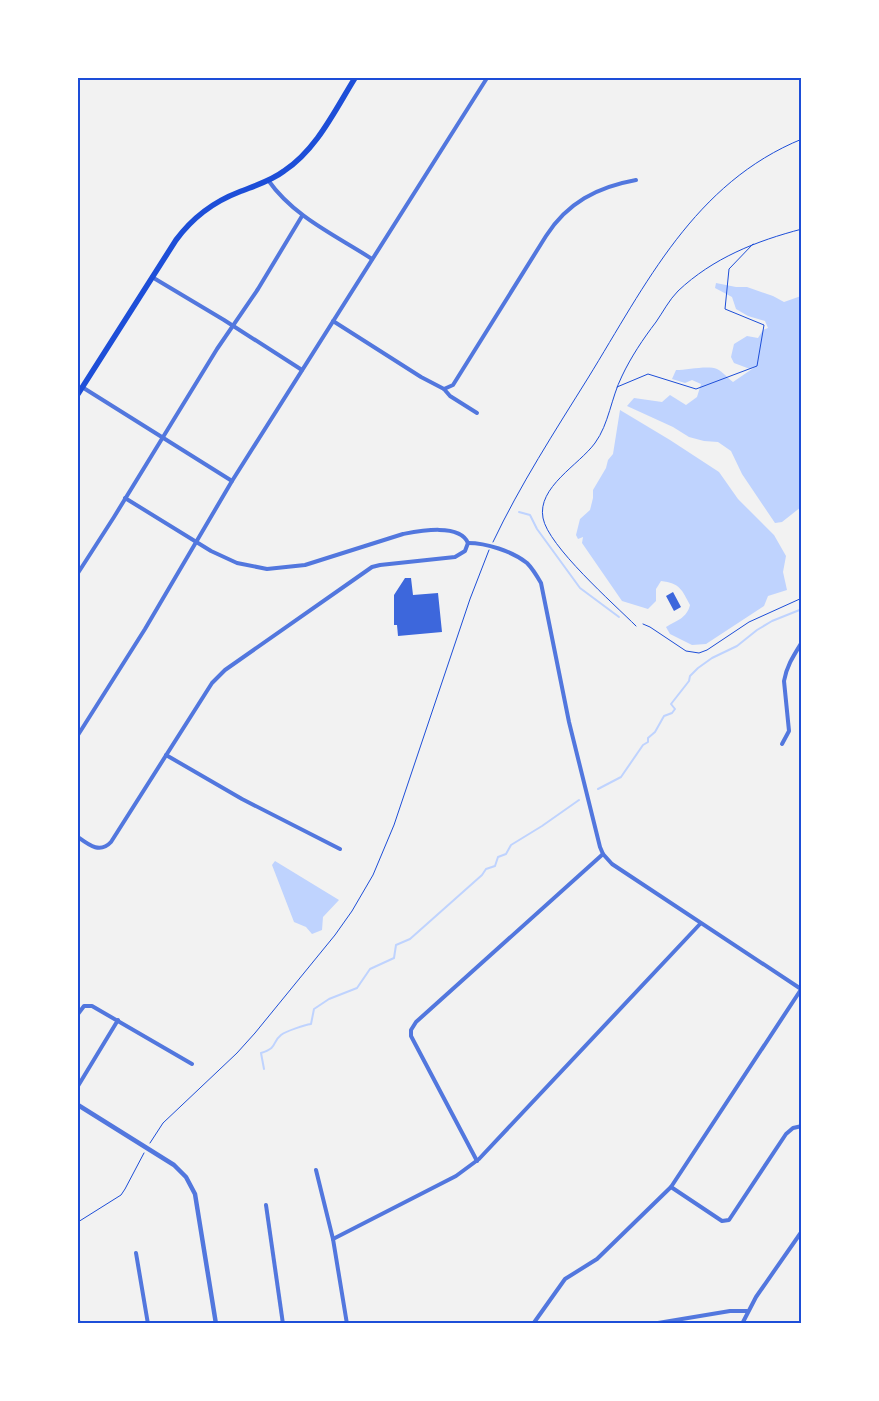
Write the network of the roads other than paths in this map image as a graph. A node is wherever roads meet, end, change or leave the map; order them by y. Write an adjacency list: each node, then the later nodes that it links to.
1 (355, 78): 3 (main road)
2 (487, 78): 6 (street)
3 (268, 180): 5 (street); 7 (main road)
4 (636, 180): 12 (street)
5 (302, 216): 6 (street); 9 (street)
6 (372, 258): 8 (street)
7 (152, 277): 9 (street); 11 (main road)
8 (333, 321): 10 (street); 12 (street)
9 (233, 326): 10 (street); 15 (street)
10 (302, 370): 16 (street)
11 (82, 386): 13 (main road); 15 (street)
12 (444, 389): 14 (street)
13 (78, 394)
14 (477, 413)
15 (162, 437): 16 (street); 17 (street)
16 (232, 481): 18 (street)
17 (125, 498): 18 (street); 20 (street)
18 (196, 542): 19 (street); 22 (street)
19 (468, 544): 24 (street); 27 (street)
20 (78, 572)
21 (802, 642): 23 (street)
22 (78, 735)
23 (782, 744)
24 (166, 755): 25 (street); 26 (street)
25 (78, 837)
26 (340, 849)
27 (603, 854): 28 (street); 36 (street)
28 (700, 924): 29 (street); 36 (street)
29 (801, 988): 38 (street)
30 (78, 1014): 31 (street)
31 (118, 1020): 32 (street); 33 (street)
32 (192, 1064)
33 (78, 1086)
34 (78, 1106): 45 (street)
35 (801, 1126): 38 (street)
36 (477, 1161): 41 (street)
37 (316, 1170): 41 (street)
38 (671, 1187): 48 (street)
39 (266, 1206): 46 (street)
40 (802, 1232): 43 (street)
41 (333, 1239): 47 (street)
42 (136, 1254): 44 (street)
43 (748, 1312): 49 (street); 50 (street)
44 (148, 1324)
45 (216, 1324)
46 (283, 1324)
47 (347, 1324)
48 (533, 1324)
49 (652, 1324)
50 (742, 1324)

